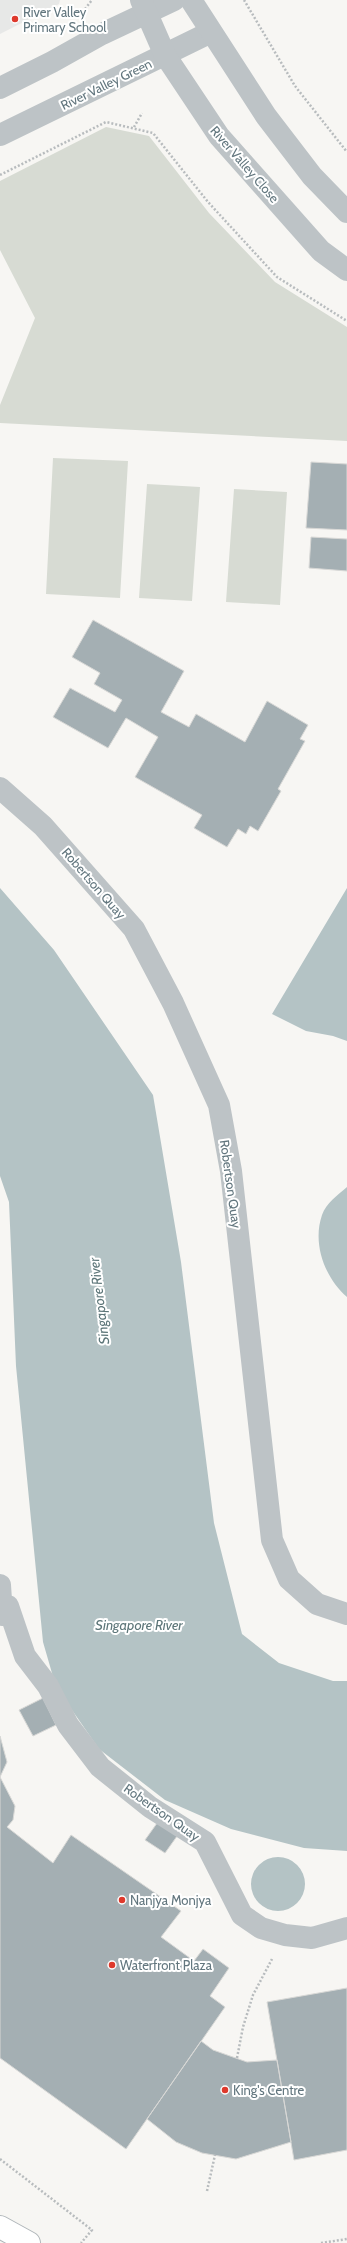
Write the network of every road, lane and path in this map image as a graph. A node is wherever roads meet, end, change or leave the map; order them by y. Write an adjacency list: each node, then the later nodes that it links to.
1 (92, 0): 5 (path)
2 (174, 0): 6 (street)
3 (191, 0): 7 (street)
4 (244, 0): 13 (path)
5 (88, 6)
6 (144, 7): 8 (street, River Valley Close); 9 (street)
7 (211, 32): 8 (street, River Valley Green); 15 (street)
8 (165, 55): 12 (street, River Valley Green); 16 (street, River Valley Close)
9 (0, 88)
10 (142, 113): 11 (path)
11 (134, 127): 14 (path); 17 (path)
12 (0, 135)
13 (347, 152)
14 (0, 175)
15 (347, 212)
16 (347, 270)
17 (347, 321)
18 (0, 788): 20 (street, Robertson Quay)
19 (0, 1586): 22 (street, Robertson Quay)
20 (347, 1614)
21 (347, 1928): 22 (street, Robertson Quay)
22 (285, 1935): 23 (path)
23 (236, 2058)
24 (215, 2155): 26 (path)
25 (0, 2159): 30 (path)
26 (207, 2191)
27 (0, 2227): 29 (main road)
28 (347, 2239): 31 (path)
29 (28, 2243)
30 (81, 2243)
31 (321, 2243)

